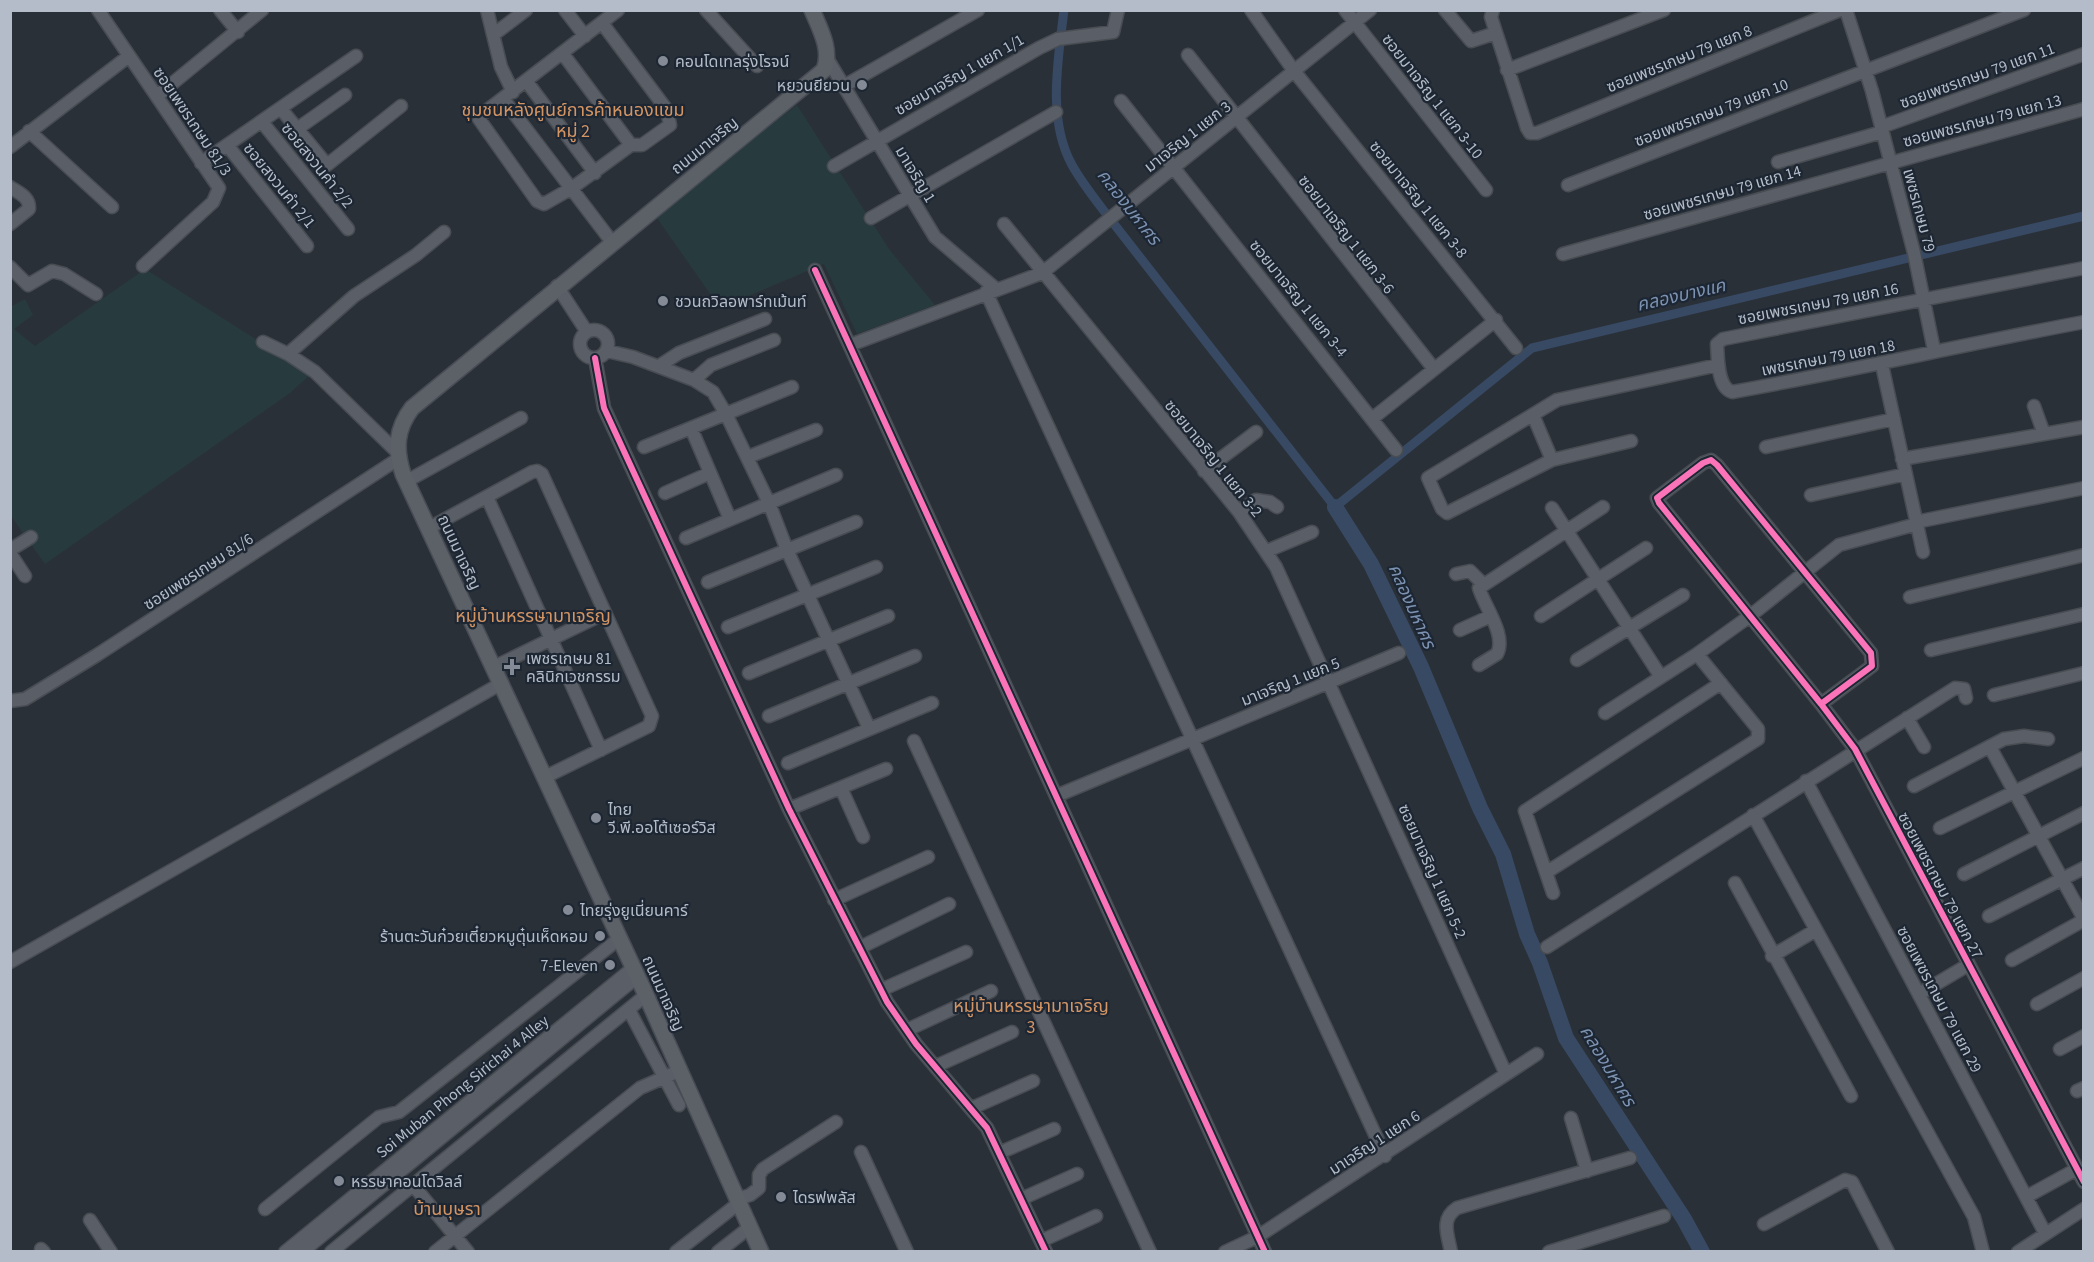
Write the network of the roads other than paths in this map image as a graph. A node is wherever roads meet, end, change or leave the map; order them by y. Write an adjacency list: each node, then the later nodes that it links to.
1 (98, 10): 30 (street, ซอยเพชรเกษม 81/3)
2 (220, 10): 23 (street)
3 (262, 10): 23 (street)
4 (487, 10): 25 (street)
5 (526, 10): 25 (street)
6 (565, 10): 26 (street)
7 (618, 10): 21 (street)
8 (706, 10): 33 (street)
9 (812, 10): 32 (main road)
10 (978, 10): 38 (street)
11 (1118, 10): 52 (street, ซอยมาเจริญ 1 แยก 1/1)
12 (1251, 10): 35 (street, ซอยมาเจริญ 1 แยก 3-8)
13 (1345, 10): 22 (street, ซอยมาเจริญ 1 แยก 3-10)
14 (1370, 10): 22 (street, มาเจริญ 1 แยก 3)
15 (1445, 10): 24 (street)
16 (1664, 10): 34 (street)
17 (1839, 10): 34 (street, ซอยเพชรเกษม 79 แยก 8)
18 (1846, 10): 36 (street, เพชรเกษม 79)
19 (2024, 10): 36 (street, ซอยเพชรเกษม 79 แยก 10)
20 (1492, 11): 24 (street)
21 (602, 23): 26 (street); 54 (street)
22 (1354, 23): 35 (street, มาเจริญ 1 แยก 3); 65 (street, ซอยมาเจริญ 1 แยก 3-10)
23 (238, 32): 40 (street)
24 (1496, 33): 34 (street)
25 (493, 35): 41 (street)
26 (585, 36): 27 (street)
27 (563, 54): 37 (street); 54 (street)
28 (2084, 54): 50 (street, ซอยเพชรเกษม 79 แยก 11)
29 (1188, 55): 47 (street, ซอยมาเจริญ 1 แยก 3-6)
30 (129, 56): 40 (street, ซอยเพชรเกษม 81/3); 51 (street)
31 (356, 56): 44 (street)
32 (828, 60): 38 (street, มาเจริญ 1); 73 (main road, ถนนมาเจริญ)
33 (757, 66)
34 (1507, 70)
35 (1294, 71): 47 (street, มาเจริญ 1 แยก 3); 86 (street, ซอยมาเจริญ 1 แยก 3-8)
36 (1865, 71): 50 (street, เพชรเกษม 79); 62 (street, ซอยเพชรเกษม 79 แยก 10)
37 (527, 82): 41 (street); 61 (street)
38 (844, 86): 52 (street, มาเจริญ 1)
39 (345, 95): 49 (street)
40 (157, 96): 58 (street, ซอยเพชรเกษม 81/3)
41 (508, 96): 64 (street); 64 (street)
42 (1121, 100): 60 (street, ซอยมาเจริญ 1 แยก 3-4)
43 (401, 106): 49 (street)
44 (281, 109): 48 (street); 49 (street)
45 (2084, 110): 57 (street, ซอยเพชรเกษม 79 แยก 13)
46 (1056, 112): 66 (street)
47 (1235, 119): 60 (street, มาเจริญ 1 แยก 3); 100 (street, ซอยมาเจริญ 1 แยก 3-6)
48 (262, 122): 53 (street); 71 (street, ซอยสงวนคำ 2/2)
49 (297, 129)
50 (1882, 129): 56 (street, ซอยเพชรเกษม 79 แยก 11); 57 (street, เพชรเกษม 79)
51 (29, 131): 55 (street); 67 (street)
52 (877, 141): 59 (street, ซอยมาเจริญ 1 แยก 1/1); 66 (street, มาเจริญ 1)
53 (227, 145): 58 (street); 74 (street, ซอยสงวนคำ 2/1)
54 (631, 145): 61 (street)
55 (10, 147)
56 (1778, 162)
57 (1890, 162): 75 (street, ซอยเพชรเกษม 79 แยก 14); 84 (street, เพชรเกษม 79)
58 (201, 163): 76 (street, ซอยเพชรเกษม 81/3)
59 (834, 166)
60 (1173, 167): 80 (street, มาเจริญ 1 แยก 3); 107 (street, ซอยมาเจริญ 1 แยก 3-4)
61 (595, 173): 64 (street)
62 (1568, 185)
63 (10, 187): 69 (street)
64 (572, 188): 73 (street)
65 (1486, 190)
66 (910, 195): 68 (street); 82 (street, มาเจริญ 1)
67 (112, 207)
68 (871, 218)
69 (10, 224)
70 (1004, 224): 80 (street, ซอยมาเจริญ 1 แยก 3-2)
71 (348, 229)
72 (444, 232): 95 (street)
73 (612, 242): 81 (main road, ถนนมาเจริญ)
74 (307, 246)
75 (1563, 254)
76 (143, 266)
77 (10, 267): 83 (street)
78 (2084, 268): 84 (street, ซอยเพชรเกษม 79 แยก 16)
79 (815, 270): 91 (street)
80 (1042, 273): 82 (street, มาเจริญ 1 แยก 3); 122 (street, ซอยมาเจริญ 1 แยก 3-2)
81 (557, 286): 88 (street); 118 (main road, ถนนมาเจริญ)
82 (991, 290): 91 (street, มาเจริญ 1 แยก 3); 194 (street)
83 (96, 294)
84 (1923, 300): 93 (street, เพชรเกษม 79); 97 (street, ซอยเพชรเกษม 79 แยก 16)
85 (765, 319): 99 (street)
86 (1496, 320): 92 (street, ซอยมาเจริญ 1 แยก 3-8); 100 (street)
87 (2084, 322): 93 (street, เพชรเกษม 79 แยก 18)
88 (586, 332): 94 (street); 96 (street)
89 (774, 340): 101 (street)
90 (263, 342): 95 (street)
91 (850, 345): 209 (street)
92 (1516, 348)
93 (1934, 350): 98 (street, เพชรเกษม 79 แยก 18)
94 (607, 351): 96 (street); 99 (street)
95 (288, 354): 118 (street)
96 (595, 358): 210 (street)
97 (1718, 365): 98 (street, เพชรเกษม 79 แยก 18); 105 (street)
98 (1882, 365): 108 (street)
99 (658, 366): 101 (street)
100 (1434, 369): 107 (street)
101 (694, 380): 104 (street)
102 (792, 387): 104 (street)
103 (2034, 406): 113 (street)
104 (726, 414): 110 (street); 119 (street)
105 (1533, 415): 121 (street); 121 (street)
106 (521, 418): 126 (street)
107 (1373, 418): 117 (street, ซอยมาเจริญ 1 แยก 3-4)
108 (1893, 419): 116 (street); 120 (street)
109 (2084, 427): 113 (street)
110 (691, 428): 115 (street); 123 (street)
111 (816, 430): 119 (street)
112 (1256, 432): 122 (street)
113 (2044, 434): 120 (street)
114 (1631, 441): 121 (street)
115 (644, 447)
116 (1766, 447)
117 (1396, 450)
118 (398, 456): 126 (main road, ถนนมาเจริญ); 187 (street, ซอยเพชรเกษม 81/6)
119 (748, 458): 131 (street)
120 (1902, 459): 124 (street)
121 (1552, 460)
122 (1204, 471): 135 (street, ซอยมาเจริญ 1 แยก 3-2)
123 (710, 473): 128 (street); 136 (street)
124 (1906, 474): 129 (street); 138 (street)
125 (836, 475): 131 (street)
126 (407, 481): 139 (main road, ถนนมาเจริญ)
127 (2084, 488): 138 (street)
128 (665, 493)
129 (1811, 495)
130 (487, 497): 139 (street); 160 (street); 169 (street)
131 (769, 502): 136 (street); 145 (street)
132 (1276, 507): 135 (street)
133 (1603, 507): 140 (street)
134 (1552, 508): 140 (street)
135 (1239, 512): 146 (street, ซอยมาเจริญ 1 แยก 3-2)
136 (730, 519): 143 (street)
137 (856, 522): 145 (street)
138 (1917, 523): 148 (street); 151 (street)
139 (429, 528): 177 (main road, ถนนมาเจริญ)
140 (1565, 531): 154 (street); 156 (street)
141 (1312, 532): 146 (street)
142 (31, 537): 147 (street)
143 (686, 538)
144 (1646, 548): 154 (street)
145 (787, 550): 155 (street); 157 (street)
146 (1267, 550): 182 (street, ซอยมาเจริญ 1 แยก 3-2)
147 (10, 551): 153 (street)
148 (1923, 552)
149 (2084, 555): 159 (street)
150 (876, 567): 157 (street)
151 (1803, 573): 165 (street); 165 (street, ซอยเพชรเกษม 79 แยก 27); 189 (street)
152 (1456, 574): 156 (street)
153 (25, 576)
154 (1596, 579): 164 (street); 167 (street)
155 (708, 582)
156 (1484, 585): 163 (street)
157 (807, 593): 166 (street); 170 (street)
158 (1683, 595): 167 (street)
159 (1910, 597)
160 (605, 613): 169 (street); 199 (street)
161 (2084, 614): 171 (street)
162 (888, 616): 170 (street)
163 (1491, 616): 168 (street); 176 (street)
164 (1541, 616)
165 (1750, 616): 173 (street); 189 (street, ซอยเพชรเกษม 79 แยก 27)
166 (728, 627)
167 (1628, 628): 175 (street); 180 (street)
168 (1460, 630)
169 (551, 639): 177 (street); 199 (street)
170 (829, 639): 178 (street); 181 (street)
171 (1931, 650)
172 (1399, 653): 182 (street, มาเจริญ 1 แยก 5)
173 (1697, 654): 180 (street); 184 (street)
174 (915, 656): 181 (street)
175 (1577, 660)
176 (1479, 665)
177 (494, 667): 183 (main road, ถนนมาเจริญ)
178 (749, 673)
179 (2084, 673): 185 (street)
180 (1660, 677): 190 (street)
181 (850, 682): 191 (street); 193 (street)
182 (1330, 682): 194 (street, มาเจริญ 1 แยก 5); 251 (street, ซอยมาเจริญ 1 แยก 5-2)
183 (502, 683): 204 (main road, ถนนมาเจริญ); 234 (street)
184 (1721, 683): 218 (street); 218 (street)
185 (1994, 695)
186 (1966, 698): 192 (street)
187 (10, 701)
188 (932, 703): 193 (street)
189 (1821, 704): 200 (street, ซอยเพชรเกษม 79 แยก 27)
190 (1605, 713)
191 (769, 716)
192 (1907, 718): 197 (street); 200 (street)
193 (869, 728): 202 (street)
194 (1193, 739): 209 (street, มาเจริญ 1 แยก 5); 261 (street)
195 (2048, 739): 198 (street)
196 (914, 741): 293 (street)
197 (1924, 747)
198 (1990, 747): 206 (street); 208 (street)
199 (601, 750): 204 (street)
200 (1855, 750): 205 (street); 235 (street, ซอยเพชรเกษม 79 แยก 27)
201 (2084, 758): 208 (street)
202 (788, 763)
203 (886, 769): 207 (street)
204 (545, 777): 228 (main road, ถนนมาเจริญ)
205 (1806, 781): 212 (street); 240 (street, ซอยเพชรเกษม 79 แยก 29)
206 (1914, 786)
207 (841, 788): 210 (street); 215 (street)
208 (2014, 791): 213 (street); 214 (street)
209 (1056, 796): 281 (street)
210 (789, 809): 223 (street)
211 (2084, 813): 214 (street)
212 (1753, 815): 227 (street); 229 (street)
213 (1940, 828)
214 (2037, 834): 219 (street); 220 (street)
215 (863, 837)
216 (928, 857): 223 (street)
217 (2084, 868): 220 (street)
218 (1547, 872): 222 (street)
219 (1964, 874)
220 (2061, 878): 225 (street); 226 (street)
221 (1735, 883): 232 (street)
222 (1553, 893)
223 (834, 900): 230 (street)
224 (949, 904): 230 (street)
225 (1989, 916)
226 (2084, 920): 233 (street)
227 (1816, 930): 232 (street); 299 (street)
228 (620, 938): 236 (main road, ถนนมาเจริญ); 272 (street)
229 (1547, 947)
230 (859, 948): 238 (street)
231 (966, 952): 238 (street)
232 (1772, 956): 253 (street)
233 (2012, 960)
234 (10, 962)
235 (1968, 965): 240 (street); 264 (street, ซอยเพชรเกษม 79 แยก 27)
236 (635, 973): 241 (main road, ถนนมาเจริญ); 263 (street, Soi Muban Phong Sirichai 4 Alley)
237 (2084, 978): 242 (street)
238 (881, 990): 244 (street)
239 (991, 991): 244 (street)
240 (1919, 994): 269 (street, ซอยเพชรเกษม 79 แยก 29)
241 (646, 995): 243 (street); 250 (main road, ถนนมาเจริญ)
242 (2037, 1004)
243 (629, 1010): 250 (street); 268 (street)
244 (907, 1030): 249 (street)
245 (1012, 1032): 249 (street)
246 (2084, 1036): 247 (street)
247 (2060, 1049)
248 (1537, 1054): 251 (street, มาเจริญ 1 แยก 6)
249 (936, 1066): 255 (street)
250 (673, 1073): 254 (street); 271 (main road, ถนนมาเจริญ); 280 (street)
251 (1506, 1074): 261 (street, มาเจริญ 1 แยก 6)
252 (1033, 1081): 255 (street)
253 (1851, 1096)
254 (679, 1105)
255 (972, 1108): 260 (street)
256 (1571, 1118): 265 (street)
257 (836, 1122): 271 (street)
258 (1054, 1129): 260 (street)
259 (861, 1152): 292 (street)
260 (999, 1153): 270 (street)
261 (1385, 1156): 281 (street, มาเจริญ 1 แยก 6)
262 (1630, 1158): 265 (street)
263 (398, 1166): 284 (street, Soi Muban Phong Sirichai 4 Alley); 285 (street, Soi Muban Phong Sirichai 4 Alley)
264 (2077, 1169): 267 (street, ซอยเพชรเกษม 79 แยก 27); 269 (street)
265 (1587, 1171): 296 (street)
266 (1077, 1174): 270 (street)
267 (2084, 1182)
268 (413, 1185): 280 (street); 286 (street)
269 (2026, 1197): 279 (street, ซอยเพชรเกษม 79 แยก 29)
270 (1021, 1199): 282 (street)
271 (738, 1201): 278 (main road, ถนนมาเจริญ); 289 (street)
272 (265, 1209)
273 (2084, 1209): 279 (street)
274 (1095, 1216): 282 (street)
275 (1664, 1216): 297 (street)
276 (90, 1220): 283 (street)
277 (1764, 1224): 298 (street)
278 (750, 1227): 290 (street); 291 (main road, ถนนมาเจริญ)
279 (2045, 1233): 300 (street)
280 (454, 1235): 287 (street); 288 (street)
281 (1257, 1237): 294 (street, มาเจริญ 1 แยก 6); 295 (street)
282 (1044, 1246)
283 (111, 1251)
284 (285, 1251)
285 (302, 1251)
286 (331, 1251)
287 (435, 1251)
288 (468, 1251)
289 (676, 1251)
290 (718, 1251)
291 (761, 1251)
292 (906, 1251)
293 (1150, 1251)
294 (1226, 1251)
295 (1265, 1251)
296 (1451, 1251)
297 (1549, 1251)
298 (1888, 1251)
299 (1983, 1251)
300 (2018, 1251)

